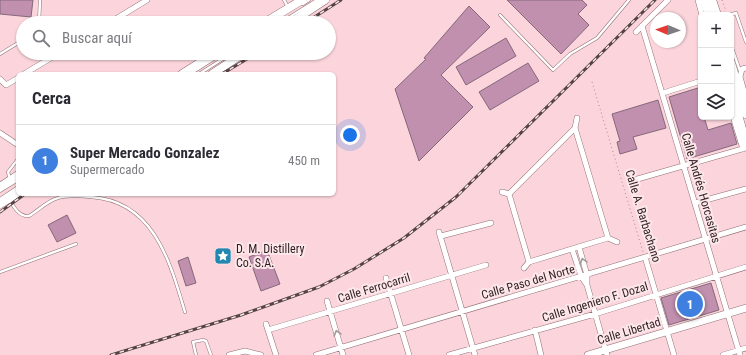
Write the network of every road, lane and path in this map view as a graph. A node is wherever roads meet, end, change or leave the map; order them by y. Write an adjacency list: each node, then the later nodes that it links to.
1 (40, 0): 20 (lane)
2 (147, 0): 21 (street)
3 (284, 0): 13 (lane)
4 (309, 0): 23 (lane)
5 (317, 0): 24 (lane)
6 (325, 0): 25 (main road)
7 (629, 0): 19 (lane)
8 (668, 0): 26 (street)
9 (698, 0): 14 (street)
10 (704, 0): 15 (main road)
11 (712, 0): 16 (main road)
12 (722, 0): 17 (path)
13 (295, 3): 22 (main road)
14 (701, 12)
15 (708, 12)
16 (716, 12)
17 (726, 12)
18 (734, 13): 28 (lane)
19 (500, 15)
20 (39, 16)
21 (121, 16)
22 (275, 16)
23 (283, 16)
24 (291, 16)
25 (301, 16)
26 (642, 26): 27 (street); 49 (street, Calle Andrés Horcasitas)
27 (636, 32)
28 (746, 42)
29 (16, 44): 31 (lane)
30 (732, 48): 44 (lane)
31 (0, 54)
32 (47, 60): 39 (street)
33 (204, 60): 40 (main road)
34 (213, 60): 41 (lane)
35 (221, 60): 42 (lane)
36 (233, 60): 43 (main road)
37 (734, 68): 44 (main road)
38 (746, 68): 44 (street)
39 (27, 72)
40 (185, 72)
41 (193, 72)
42 (202, 72)
43 (215, 72)
44 (738, 74): 50 (street); 52 (main road)
45 (0, 79): 46 (street)
46 (16, 79)
47 (592, 82): 81 (path, Calle A. Barbachano)
48 (698, 82): 49 (street)
49 (663, 93): 60 (street, Calle Andrés Horcasitas)
50 (746, 98)
51 (734, 102): 58 (main road)
52 (746, 114)
53 (577, 118): 55 (street)
54 (734, 118): 58 (street)
55 (575, 128): 69 (street); 75 (street)
56 (0, 133): 57 (street)
57 (16, 144)
58 (745, 146): 60 (street)
59 (16, 162): 61 (lane)
60 (684, 165): 62 (street); 71 (street, Calle Andrés Horcasitas)
61 (14, 180): 63 (main road); 66 (lane)
62 (634, 180)
63 (0, 187)
64 (16, 189): 70 (lane)
65 (746, 189): 71 (street)
66 (0, 191)
67 (502, 192): 69 (street)
68 (16, 194): 70 (main road)
69 (509, 194): 82 (street)
70 (4, 199): 72 (main road); 98 (lane)
71 (695, 203): 76 (street, Calle Andrés Horcasitas)
72 (0, 204)
73 (491, 223): 87 (street)
74 (746, 227): 76 (street, Calle Paso del Norte)
75 (608, 238): 77 (street); 79 (street)
76 (706, 239): 81 (street, Calle Paso del Norte); 90 (street, Calle Andrés Horcasitas)
77 (617, 242)
78 (76, 244): 86 (lane)
79 (579, 247): 80 (street); 88 (street, one-way to 79)
80 (572, 249): 82 (street); 89 (street)
81 (645, 257): 88 (street, Calle Paso del Norte); 94 (street, Calle A. Barbachano)
82 (529, 262): 85 (street)
83 (486, 265): 87 (street, Calle Ferrocarril)
84 (746, 267): 90 (street, Calle Ingeniero F. Dozal)
85 (524, 268)
86 (0, 272)
87 (452, 275): 93 (street, Calle Ferrocarril); 97 (street)
88 (587, 275): 89 (street, Calle Paso del Norte); 92 (street)
89 (581, 276): 92 (street); 97 (street, Calle Paso del Norte)
90 (717, 276): 94 (street, Calle Ingeniero F. Dozal); 101 (street, Calle Andrés Horcasitas)
91 (386, 278): 93 (street)
92 (587, 285): 100 (street)
93 (390, 293): 99 (street, Calle Ferrocarril); 103 (street)
94 (656, 294): 100 (street, Calle Ingeniero F. Dozal); 106 (street, Calle A. Barbachano)
95 (327, 301): 99 (street)
96 (746, 308): 101 (street, Calle Libertad)
97 (462, 311): 103 (street, Calle Paso del Norte); 108 (street)
98 (184, 312)
99 (330, 312): 104 (street, Calle Ferrocarril); 107 (street, one-way to 99)
100 (595, 314): 105 (street, Calle Ingeniero F. Dozal); 110 (street)
101 (727, 314): 106 (street, Calle Libertad); 111 (street, Calle Andrés Horcasitas)
102 (266, 324): 104 (street)
103 (401, 329): 107 (street, Calle Paso del Norte); 119 (street)
104 (268, 330): 116 (street)
105 (535, 330): 108 (street, Calle Ingeniero F. Dozal); 122 (street)
106 (667, 331): 110 (street, Calle Libertad); 124 (street, Calle A. Barbachano)
107 (341, 348): 117 (street, Calle Paso del Norte); 118 (street)
108 (473, 348): 120 (street, Calle Ingeniero F. Dozal); 121 (street)
109 (746, 348): 111 (street)
110 (606, 352): 123 (street, Calle Libertad)
111 (739, 353): 125 (street)
112 (196, 355): 113 (lane)
113 (212, 355)
114 (230, 355): 115 (street)
115 (262, 355)
116 (276, 355)
117 (316, 355)
118 (343, 355)
119 (409, 355)
120 (449, 355)
121 (475, 355)
122 (541, 355)
123 (588, 355)
124 (674, 355)
125 (723, 355)

